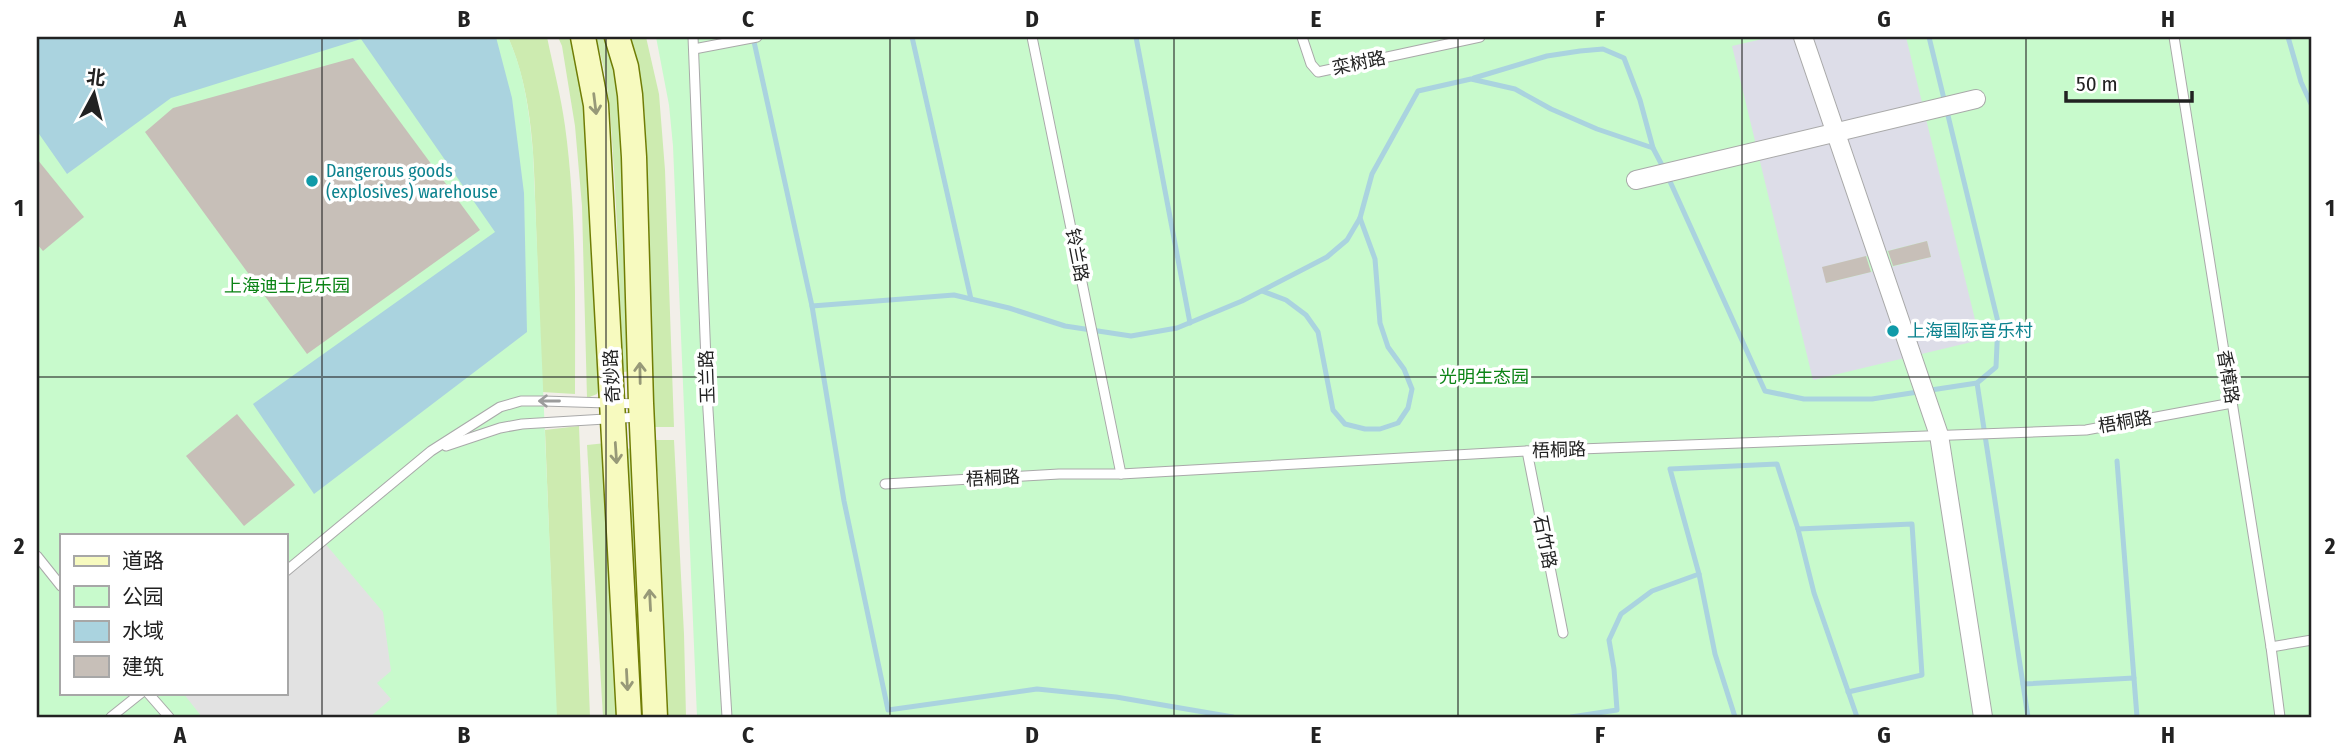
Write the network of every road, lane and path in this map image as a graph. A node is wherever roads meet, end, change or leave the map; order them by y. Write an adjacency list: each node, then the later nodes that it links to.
1 (583, 37): 16 (street, 奇妙路, one-way to 16)
2 (617, 37): 15 (street, 奇妙路, one-way to 2)
3 (693, 37): 10 (lane, 玉兰路)
4 (757, 37): 10 (lane)
5 (1032, 37): 20 (lane, 铃兰路)
6 (1302, 37): 7 (lane, 栾树路)
7 (1480, 37)
8 (1803, 37): 12 (street)
9 (2174, 37): 14 (lane, 香樟路)
10 (694, 49): 34 (lane, 玉兰路)
11 (1976, 99): 12 (street)
12 (1835, 132): 13 (street); 17 (street)
13 (1636, 180)
14 (2232, 403): 17 (lane, 梧桐路); 27 (lane, 香樟路)
15 (641, 410): 16 (lane); 16 (lane); 33 (street, 奇妙路, one-way to 15)
16 (613, 411): 18 (lane); 18 (lane, one-way to 18); 32 (street, 奇妙路, one-way to 32)
17 (1939, 435): 19 (lane, 梧桐路); 35 (street)
18 (431, 450): 23 (lane)
19 (1527, 451): 20 (lane, 梧桐路); 25 (lane, 石竹路)
20 (1121, 474): 21 (lane, 梧桐路)
21 (884, 484)
22 (37, 556): 24 (lane)
23 (287, 570)
24 (60, 585)
25 (1563, 633)
26 (2312, 640): 27 (lane)
27 (2271, 647): 36 (lane, 香樟路)
28 (140, 694): 30 (lane)
29 (149, 694): 31 (lane)
30 (111, 717)
31 (169, 717)
32 (629, 717)
33 (655, 717)
34 (727, 717)
35 (1983, 717)
36 (2280, 717)

